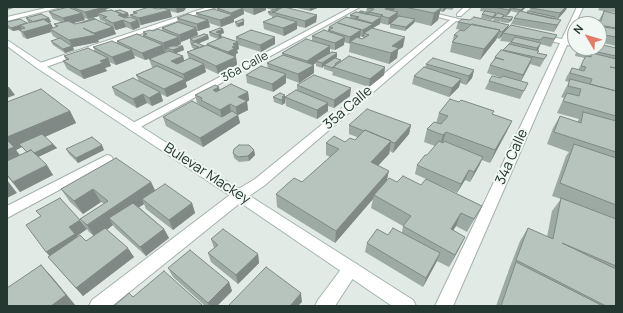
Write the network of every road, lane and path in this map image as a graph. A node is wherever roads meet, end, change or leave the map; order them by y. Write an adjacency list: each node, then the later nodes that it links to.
1 (31, 7): 8 (street)
2 (58, 7): 7 (street)
3 (214, 7): 16 (street)
4 (357, 7): 17 (street, 36a Calle)
5 (399, 7): 9 (street)
6 (468, 7): 9 (street, 35a Calle)
7 (42, 8): 10 (street)
8 (7, 13)
9 (457, 17): 11 (street); 19 (street, 35a Calle)
10 (7, 19)
11 (470, 22)
12 (533, 35): 14 (street)
13 (7, 42): 16 (street, Bulevar Mackey)
14 (567, 42)
15 (567, 49): 25 (street, 34a Calle)
16 (40, 66): 17 (street, Bulevar Mackey)
17 (133, 127): 19 (street, Bulevar Mackey)
18 (107, 159): 20 (street)
19 (240, 195): 21 (street, Bulevar Mackey); 22 (street, 35a Calle)
20 (7, 212)
21 (351, 269): 23 (street); 24 (street, Bulevar Mackey)
22 (98, 306)
23 (324, 306)
24 (407, 306)
25 (444, 306)

